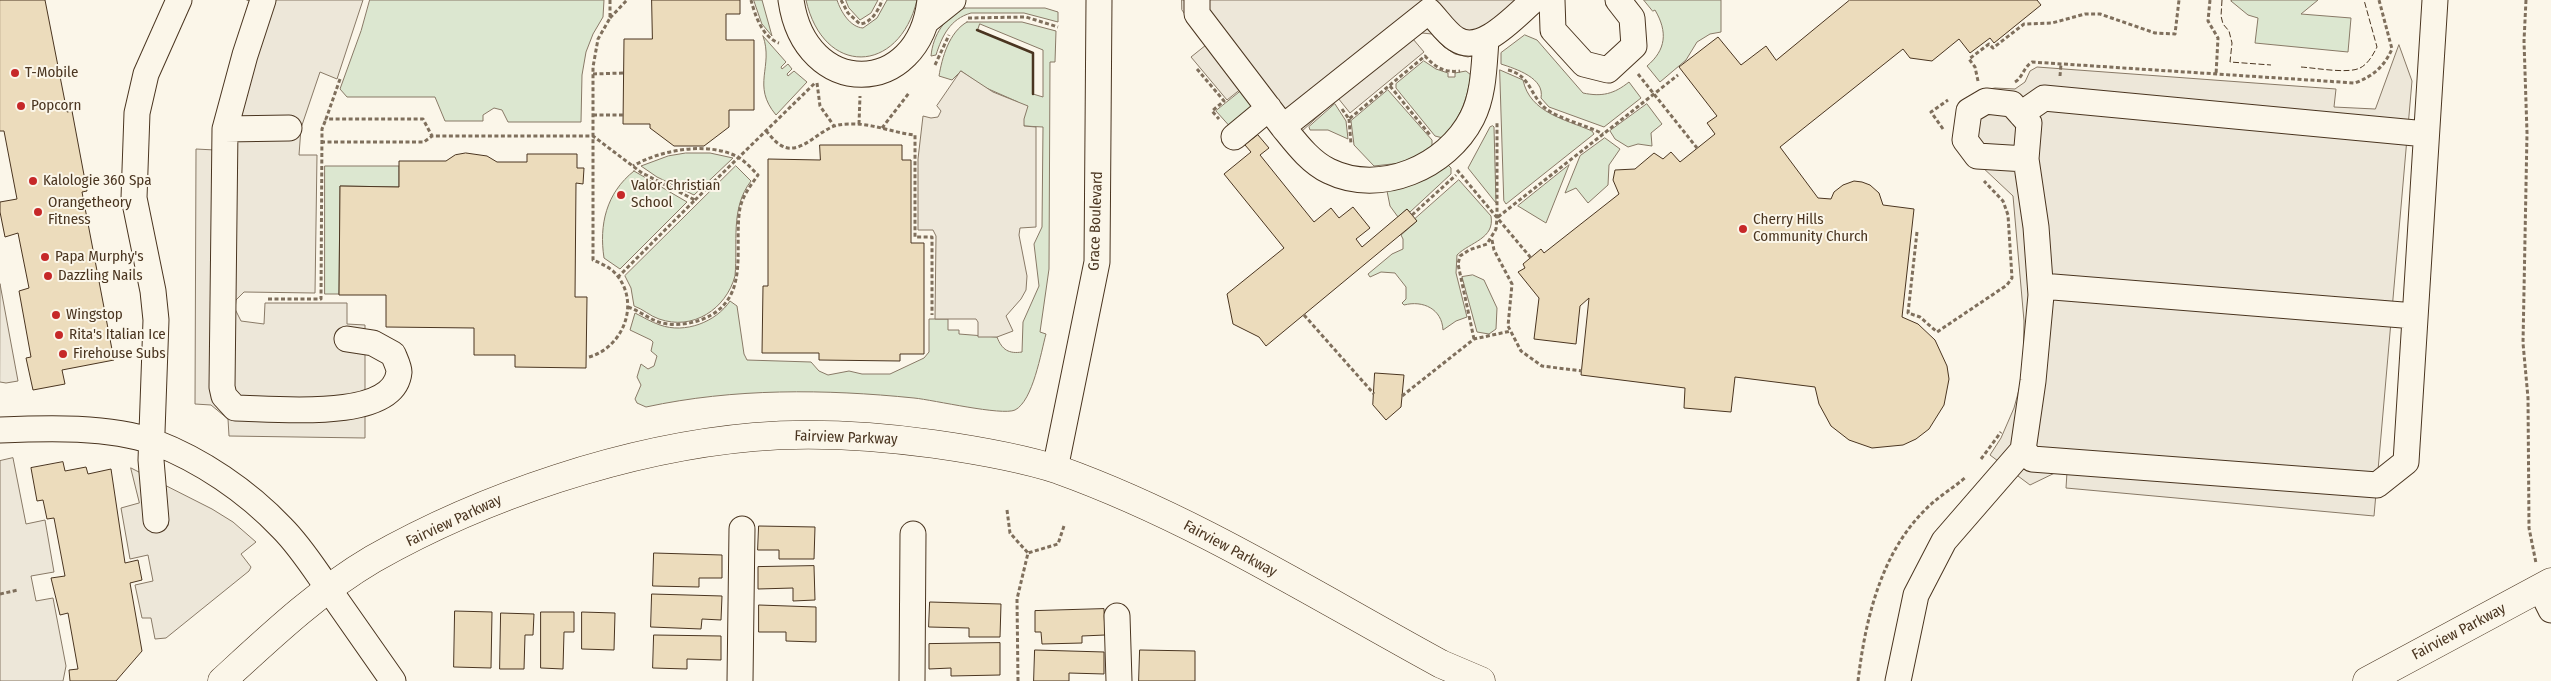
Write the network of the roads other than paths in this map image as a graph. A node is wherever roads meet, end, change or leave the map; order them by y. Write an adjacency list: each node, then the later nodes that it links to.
1 (179, 0): 25 (street)
2 (263, 0): 16 (street)
3 (791, 0): 12 (street)
4 (1099, 0): 27 (street, Grace Boulevard)
5 (1197, 0): 15 (street)
6 (1534, 0): 13 (street)
7 (1552, 0): 8 (street)
8 (1618, 0)
9 (2435, 0): 18 (street)
10 (1435, 5): 13 (street); 15 (street)
11 (959, 9): 12 (street)
12 (929, 10)
13 (1486, 40): 15 (street)
14 (2021, 114): 18 (street); 20 (street); 20 (street)
15 (1276, 117): 19 (street)
16 (225, 128): 17 (street); 23 (street)
17 (289, 128)
18 (2426, 134): 22 (street)
19 (1234, 137)
20 (2026, 159): 21 (street)
21 (2041, 286): 22 (street); 26 (street)
22 (2415, 316): 26 (street)
23 (347, 339)
24 (0, 430): 25 (street)
25 (153, 442): 28 (street); 31 (street)
26 (2023, 450): 40 (street)
27 (1055, 469): 31 (main road, Fairview Parkway); 39 (main road, Fairview Parkway)
28 (156, 520)
29 (742, 529): 36 (street)
30 (913, 534): 37 (street)
31 (328, 589): 34 (main road, Fairview Parkway); 35 (street)
32 (2547, 593): 41 (main road, Fairview Parkway)
33 (1117, 616): 38 (street)
34 (222, 681)
35 (393, 681)
36 (740, 681)
37 (912, 681)
38 (1119, 681)
39 (1481, 681)
40 (1898, 681)
41 (2367, 681)

